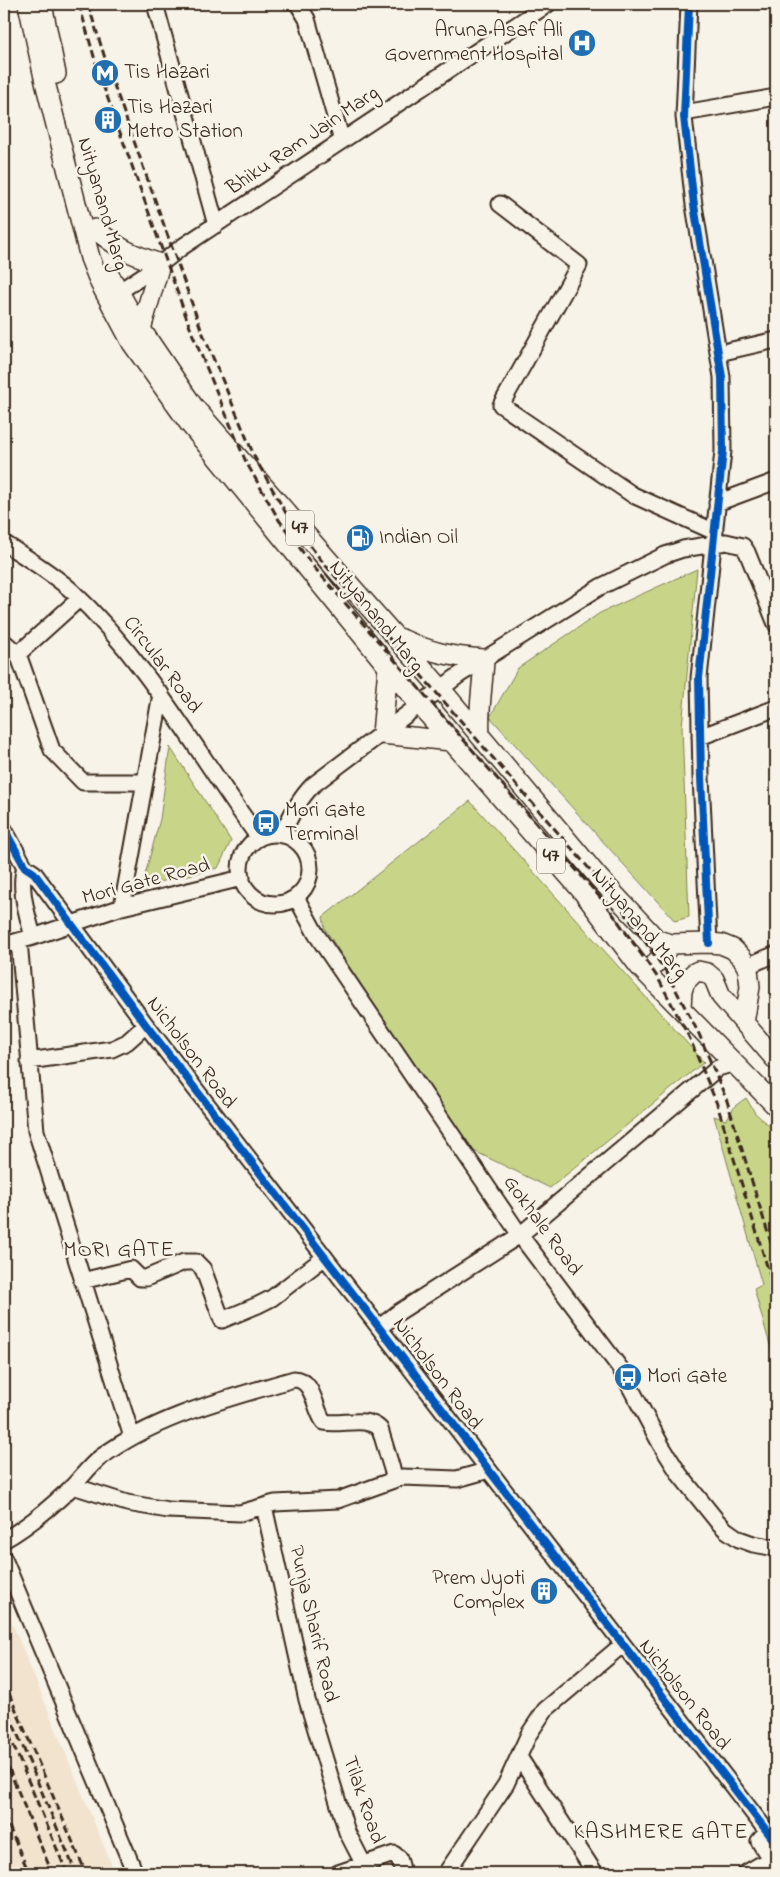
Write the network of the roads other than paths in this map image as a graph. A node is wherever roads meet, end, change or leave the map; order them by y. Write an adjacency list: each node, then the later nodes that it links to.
1 (28, 4): 14 (main road, Nityanand Marg / 47)
2 (42, 4): 12 (main road, Nityanand Marg / 47)
3 (155, 4): 11 (street)
4 (298, 4): 9 (street)
5 (548, 4): 9 (street, Bhiku Ram Jain Marg)
6 (689, 4): 8 (street)
7 (776, 98): 8 (street)
8 (684, 113): 17 (street)
9 (342, 141): 11 (street, Bhiku Ram Jain Marg)
10 (500, 204): 22 (street)
11 (216, 225): 13 (street, Bhiku Ram Jain Marg)
12 (95, 229): 13 (main road); 14 (main road, Nityanand Marg / 47)
13 (160, 264): 14 (street, Bhiku Ram Jain Marg); 15 (main road)
14 (113, 296): 15 (main road, Nityanand Marg / 47); 18 (main road, Nityanand Marg / 47)
15 (141, 329): 18 (main road, Nityanand Marg / 47)
16 (776, 340): 17 (street)
17 (719, 353): 21 (street)
18 (235, 466): 20 (main road, Nityanand Marg / 47)
19 (776, 480): 21 (street)
20 (250, 484): 26 (main road, Nityanand Marg / 47); 30 (main road, Nityanand Marg / 47)
21 (717, 503): 22 (street)
22 (714, 538): 25 (street); 29 (street); 37 (street)
23 (4, 543): 24 (street, Circular Road)
24 (79, 599): 28 (street); 32 (street, Circular Road)
25 (776, 624)
26 (394, 636): 29 (main road); 31 (main road, Nityanand Marg / 47)
27 (4, 642): 28 (street)
28 (18, 654): 39 (street)
29 (484, 659): 31 (street); 36 (main road)
30 (388, 667): 33 (main road, Nityanand Marg / 47); 35 (main road)
31 (440, 689): 33 (street); 36 (main road, Nityanand Marg / 47)
32 (160, 694): 39 (street); 42 (street, Circular Road)
33 (420, 705): 35 (street); 38 (main road, Nityanand Marg / 47)
34 (776, 708): 37 (street)
35 (382, 734): 38 (main road); 41 (street)
36 (480, 735): 45 (main road, Nityanand Marg / 47)
37 (700, 737): 51 (street)
38 (451, 741): 46 (main road, Nityanand Marg / 47)
39 (145, 782): 48 (street)
40 (4, 829): 43 (street, Nicholson Road)
41 (282, 835): 42 (street); 47 (street)
42 (259, 838): 44 (street)
43 (25, 867): 49 (street, Nicholson Road); 50 (street)
44 (242, 878): 47 (street); 48 (street, Mori Gate Road)
45 (599, 878): 46 (main road); 52 (main road, Nityanand Marg / 47)
46 (583, 892): 55 (main road, Nityanand Marg / 47)
47 (296, 898): 63 (street, Gokhale Road)
48 (122, 907): 49 (street, Mori Gate Road)
49 (73, 924): 50 (street, Mori Gate Road); 58 (street, Nicholson Road)
50 (18, 941): 60 (street)
51 (709, 942): 52 (main road, Nityanand Marg); 54 (main road, Nityanand Marg)
52 (671, 944): 55 (main road)
53 (776, 954): 54 (street)
54 (747, 966): 57 (main road)
55 (647, 974): 56 (main road, Nityanand Marg / 47)
56 (681, 1007): 57 (main road); 61 (main road, Nityanand Marg / 47)
57 (744, 1023): 59 (main road)
58 (146, 1025): 60 (street); 64 (street, Nicholson Road)
59 (776, 1060)
60 (29, 1061): 65 (street)
61 (736, 1063): 62 (main road, Nityanand Marg / 47); 63 (street)
62 (776, 1106)
63 (520, 1235): 66 (street); 73 (street, Gokhale Road)
64 (325, 1257): 65 (street); 66 (street, Nicholson Road)
65 (82, 1281): 67 (street)
66 (390, 1319): 68 (street, Nicholson Road)
67 (132, 1437): 69 (street); 70 (street)
68 (489, 1470): 69 (street); 75 (street, Nicholson Road)
69 (395, 1479): 71 (street)
70 (73, 1486): 71 (street); 72 (street)
71 (264, 1506): 76 (street, Punja Sharif Road)
72 (4, 1540)
73 (776, 1548)
74 (4, 1559): 80 (street)
75 (622, 1645): 77 (street); 78 (street, Nicholson Road)
76 (323, 1750): 79 (street, Tilak Road)
77 (519, 1756): 83 (street); 84 (street)
78 (772, 1837): 85 (street)
79 (364, 1865): 81 (street, Tilak Road); 82 (street)
80 (135, 1873)
81 (338, 1873)
82 (403, 1873)
83 (446, 1873)
84 (595, 1873)
85 (746, 1873)

